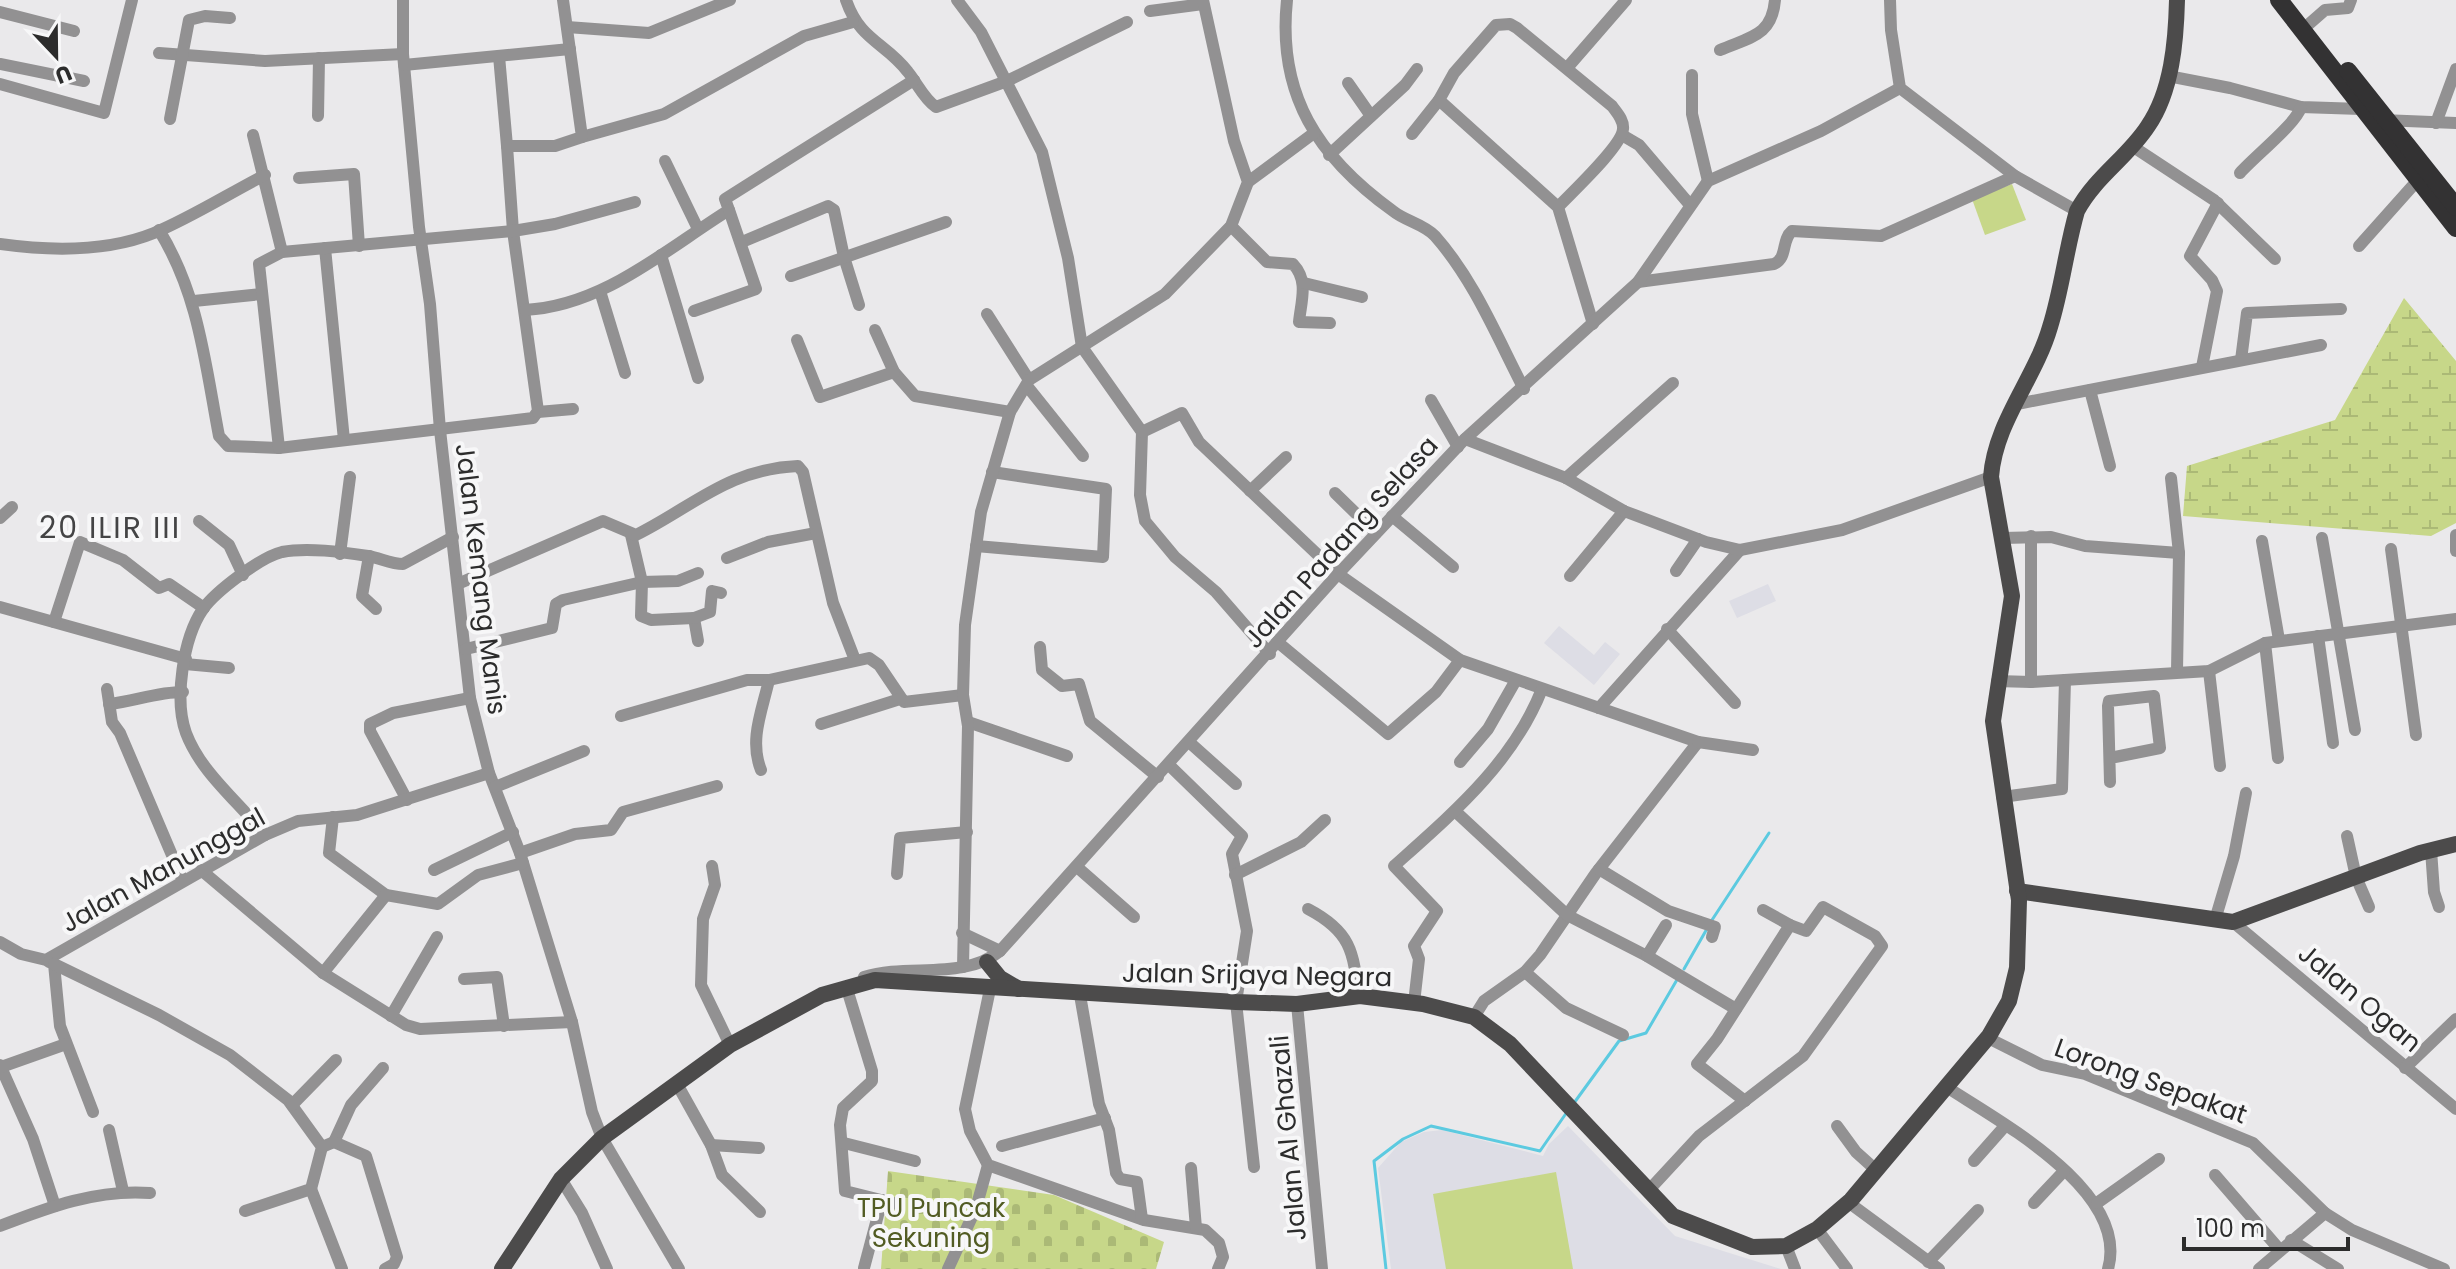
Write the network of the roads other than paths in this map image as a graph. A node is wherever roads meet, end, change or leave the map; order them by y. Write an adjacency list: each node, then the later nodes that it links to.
1 (132, 0): 41 (street)
2 (403, 0): 30 (street, Jalan Kemang Manis)
3 (563, 0): 22 (street)
4 (730, 0): 22 (street)
5 (846, 0): 19 (street)
6 (957, 0): 39 (street)
7 (1287, 0): 51 (street)
8 (1626, 0): 32 (street)
9 (1775, 0): 25 (street)
10 (1890, 0): 42 (street)
11 (2177, 0): 36 (main road, Jalan Srijaya Negara)
12 (2279, 0): 47 (highway)
13 (2291, 0): 21 (highway)
14 (2351, 0): 21 (street)
15 (1203, 2): 16 (street); 66 (street)
16 (1150, 11)
17 (0, 12): 23 (street)
18 (230, 18): 27 (street)
19 (853, 22): 37 (street); 55 (street)
20 (1127, 22): 39 (street)
21 (2309, 24): 47 (highway)
22 (567, 27): 24 (street)
23 (74, 31)
24 (570, 49): 28 (street); 55 (street)
25 (1720, 50)
26 (159, 53): 27 (street)
27 (180, 55): 29 (street); 48 (street)
28 (499, 56): 30 (street); 56 (street)
29 (319, 58): 30 (street); 45 (street)
30 (403, 60): 80 (street, Jalan Kemang Manis)
31 (0, 64): 38 (street)
32 (1567, 68): 43 (street); 54 (street)
33 (1417, 69): 46 (street)
34 (2456, 69): 49 (street)
35 (1692, 75): 64 (street)
36 (2168, 76): 44 (street); 57 (main road, Jalan Srijaya Negara)
37 (914, 80): 39 (street); 72 (street)
38 (84, 81)
39 (1007, 81): 107 (street)
40 (1348, 83): 46 (street)
41 (0, 84)
42 (1900, 88): 62 (street); 64 (street)
43 (1439, 100): 52 (street); 70 (street)
44 (2301, 107): 47 (street); 60 (street)
45 (318, 116)
46 (1371, 116): 58 (street)
47 (2373, 116): 49 (street); 65 (highway); 71 (highway)
48 (170, 119)
49 (2436, 123): 50 (street)
50 (2456, 123)
51 (1314, 133): 58 (street); 66 (street)
52 (1412, 134)
53 (253, 135): 61 (street)
54 (1622, 135): 69 (street); 70 (street)
55 (582, 137): 56 (street)
56 (507, 146): 79 (street)
57 (2132, 146): 68 (street); 73 (main road, Jalan Srijaya Negara)
58 (1329, 155): 115 (street)
59 (665, 161): 77 (street)
60 (2240, 173)
61 (265, 175): 78 (street); 86 (street)
62 (2015, 176): 73 (street); 91 (street)
63 (299, 178): 83 (street)
64 (1708, 181): 69 (street)
65 (2417, 181): 76 (highway); 84 (street)
66 (1248, 182): 75 (street)
67 (635, 202): 79 (street)
68 (2218, 203): 89 (street); 109 (street)
69 (1690, 205): 91 (street)
70 (1558, 207): 103 (street)
71 (2456, 207)
72 (729, 210): 77 (street); 81 (street)
73 (2077, 211): 118 (main road, Jalan Srijaya Negara)
74 (946, 222): 88 (street)
75 (1231, 226): 92 (street); 107 (street)
76 (2456, 228)
77 (698, 229): 87 (street)
78 (159, 230): 82 (street); 96 (street)
79 (513, 231): 80 (street); 99 (street)
80 (420, 241): 83 (street); 122 (street, Jalan Kemang Manis)
81 (742, 242): 88 (street); 100 (street)
82 (0, 244)
83 (359, 246): 85 (street)
84 (2359, 246)
85 (325, 248): 86 (street); 124 (street)
86 (282, 252): 94 (street)
87 (661, 255): 93 (street); 112 (street)
88 (844, 257): 90 (street); 97 (street)
89 (2275, 259)
90 (791, 276)
91 (1638, 282): 103 (street)
92 (1304, 283): 95 (street); 102 (street)
93 (600, 291): 99 (street); 111 (street)
94 (262, 294): 96 (street); 126 (street)
95 (1362, 297)
96 (194, 301): 126 (street)
97 (859, 305)
98 (2341, 309): 108 (street)
99 (525, 310): 120 (street)
100 (694, 311)
101 (987, 314): 113 (street)
102 (1330, 323)
103 (1593, 324): 115 (street)
104 (875, 330): 110 (street)
105 (797, 340): 110 (street)
106 (2321, 345): 108 (street)
107 (1082, 347): 113 (street); 123 (street)
108 (2241, 360): 109 (street)
109 (2202, 367): 116 (street)
110 (894, 372): 121 (street)
111 (625, 373)
112 (698, 378)
113 (1028, 383): 121 (street); 127 (street)
114 (1673, 383): 133 (street)
115 (1524, 389): 125 (street)
116 (2090, 390): 118 (street); 129 (street)
117 (1431, 400): 125 (street)
118 (2017, 404): 132 (main road, Jalan Srijaya Negara)
119 (573, 409): 120 (street)
120 (538, 412): 122 (street)
121 (1010, 412): 130 (street)
122 (440, 430): 124 (street); 147 (street, Jalan Kemang Manis)
123 (1142, 432): 135 (street); 184 (street)
124 (344, 440): 126 (street)
125 (1461, 443): 133 (street, Jalan Padang Selasa); 139 (street, Jalan Padang Selasa)
126 (279, 448)
127 (1083, 456)
128 (1286, 457): 135 (street)
129 (2110, 466)
130 (992, 472): 152 (street); 152 (street)
131 (350, 477): 157 (street)
132 (1991, 477): 148 (main road, Jalan Srijaya Negara); 154 (street, Jalan Padang Selasa)
133 (1566, 478): 138 (street, Jalan Padang Selasa)
134 (2171, 478): 156 (street)
135 (1250, 491): 163 (street)
136 (1335, 493): 143 (street)
137 (12, 507): 140 (street)
138 (1624, 511): 150 (street, Jalan Padang Selasa); 165 (street)
139 (1392, 516): 143 (street, Jalan Padang Selasa); 160 (street)
140 (0, 518)
141 (199, 521): 164 (street)
142 (816, 533): 144 (street); 159 (street); 185 (street)
143 (1376, 533): 163 (street, Jalan Padang Selasa)
144 (631, 535): 166 (street); 167 (street)
145 (2456, 535): 155 (street)
146 (2031, 536): 148 (street); 156 (street); 196 (street)
147 (453, 537): 158 (street); 167 (street, Jalan Kemang Manis)
148 (2003, 538): 195 (main road, Jalan Srijaya Negara)
149 (2322, 538): 177 (street)
150 (1698, 539): 154 (street, Jalan Padang Selasa); 161 (street)
151 (2262, 541): 180 (street)
152 (976, 546): 200 (street)
153 (2391, 549): 175 (street)
154 (1740, 550): 176 (street)
155 (2456, 551)
156 (2179, 553): 189 (street)
157 (340, 554): 158 (street); 164 (street)
158 (369, 556): 171 (street)
159 (727, 558)
160 (1453, 567)
161 (1676, 571)
162 (698, 573): 166 (street)
163 (1338, 574): 181 (street, Jalan Padang Selasa); 186 (street)
164 (243, 575): 170 (street)
165 (1570, 576)
166 (642, 582): 172 (street); 183 (street)
167 (460, 583): 183 (street, Jalan Kemang Manis)
168 (721, 593): 172 (street)
169 (0, 607): 174 (street)
170 (204, 608): 174 (street); 187 (street)
171 (376, 609)
172 (694, 618): 179 (street)
173 (2456, 619): 175 (street)
174 (54, 622): 187 (street)
175 (2401, 626): 177 (street); 211 (street)
176 (1667, 629): 204 (street); 206 (street)
177 (2339, 632): 178 (street); 210 (street)
178 (2318, 636): 180 (street); 214 (street)
179 (698, 641)
180 (2272, 641): 190 (street); 219 (street)
181 (1280, 644): 184 (street, Jalan Padang Selasa); 186 (street)
182 (1040, 647): 225 (street)
183 (466, 649): 202 (street, Jalan Kemang Manis)
184 (1270, 654): 212 (street, Jalan Padang Selasa)
185 (855, 660): 192 (street); 203 (street)
186 (1460, 660): 193 (street)
187 (186, 662): 188 (street); 199 (street)
188 (229, 668)
189 (2177, 671): 190 (street); 191 (street)
190 (2209, 671): 222 (street)
191 (2130, 677): 194 (street); 201 (street)
192 (769, 680): 207 (street); 223 (street)
193 (1516, 680): 198 (street); 220 (street)
194 (2065, 680): 196 (street); 231 (street)
195 (1997, 681): 196 (street); 231 (main road, Jalan Srijaya Negara)
196 (2031, 682)
197 (107, 689): 205 (street)
198 (1542, 689): 206 (street); 233 (street)
199 (183, 692): 205 (street); 238 (street)
200 (963, 695): 203 (street); 208 (street)
201 (2131, 696): 218 (street); 218 (street)
202 (470, 698): 224 (street, Jalan Kemang Manis); 232 (street)
203 (900, 699): 209 (street)
204 (1735, 703)
205 (109, 704): 251 (street)
206 (1599, 708): 213 (street)
207 (621, 716)
208 (968, 722): 217 (street); 237 (street)
209 (821, 724)
210 (2355, 730)
211 (2416, 735)
212 (1189, 742): 221 (street, Jalan Padang Selasa); 227 (street)
213 (1698, 742): 215 (street); 245 (street)
214 (2333, 743)
215 (1753, 750)
216 (584, 751): 229 (street)
217 (1067, 756)
218 (2110, 758): 226 (street)
219 (2278, 758)
220 (1460, 762)
221 (1169, 765): 225 (street, Jalan Padang Selasa); 249 (street)
222 (2220, 766)
223 (761, 770)
224 (489, 773): 229 (street, Jalan Kemang Manis); 232 (street, Jalan Manunggal)
225 (1158, 777): 244 (street, Jalan Padang Selasa)
226 (2110, 782)
227 (1236, 784)
228 (717, 786): 242 (street)
229 (495, 787): 236 (street, Jalan Kemang Manis)
230 (2246, 793): 260 (street)
231 (2002, 797): 252 (main road, Jalan Srijaya Negara)
232 (407, 800): 234 (street, Jalan Manunggal)
233 (1456, 812): 258 (street); 283 (street)
234 (333, 817): 238 (street, Jalan Manunggal); 253 (street)
235 (1325, 820): 249 (street)
236 (513, 832): 242 (street, Jalan Kemang Manis); 247 (street)
237 (967, 832): 248 (street); 264 (street)
238 (265, 835): 246 (street, Jalan Manunggal)
239 (2347, 836): 250 (street)
240 (2456, 844): 241 (main road)
241 (2431, 850): 250 (main road); 255 (street)
242 (522, 858): 253 (street); 289 (street, Jalan Kemang Manis)
243 (712, 866): 294 (street)
244 (1077, 867): 259 (street); 268 (street, Jalan Padang Selasa)
245 (1599, 869): 258 (street); 266 (street)
246 (201, 870): 251 (street, Jalan Manunggal); 274 (street)
247 (434, 870)
248 (897, 874)
249 (1235, 875): 282 (street)
250 (2356, 877): 254 (street); 261 (main road)
251 (183, 881): 270 (street, Jalan Manunggal)
252 (2017, 891): 260 (main road); 292 (main road, Jalan Srijaya Negara)
253 (386, 895): 274 (street)
254 (2369, 907)
255 (2439, 907)
256 (1308, 909): 281 (street)
257 (1763, 910): 263 (street)
258 (1567, 915): 269 (street); 273 (street)
259 (1134, 917)
260 (2215, 920): 261 (main road)
261 (2233, 922): 298 (street, Jalan Ogan)
262 (1666, 925): 269 (street)
263 (1790, 925): 285 (street); 301 (street)
264 (962, 933): 268 (street); 272 (street)
265 (437, 937): 286 (street)
266 (1712, 937)
267 (0, 942): 270 (street, Jalan Manunggal)
268 (1000, 951): 271 (street, Jalan Padang Selasa)
269 (1647, 956): 285 (street)
270 (50, 962): 293 (street); 302 (street)
271 (987, 962): 272 (street, Jalan Padang Selasa); 278 (main road)
272 (963, 967): 279 (street, Jalan Padang Selasa)
273 (1525, 972): 287 (street); 291 (street)
274 (323, 973): 286 (street)
275 (464, 979): 290 (street)
276 (983, 988): 277 (main road, Jalan Srijaya Negara); 278 (main road, Jalan Srijaya Negara); 318 (street)
277 (847, 989): 279 (main road, Jalan Srijaya Negara); 310 (street)
278 (1020, 990): 280 (main road, Jalan Srijaya Negara)
279 (822, 995): 294 (main road, Jalan Srijaya Negara)
280 (1080, 995): 282 (main road, Jalan Srijaya Negara); 305 (street)
281 (1358, 996): 283 (main road, Jalan Srijaya Negara); 284 (main road, Jalan Srijaya Negara)
282 (1236, 1002): 284 (main road, Jalan Srijaya Negara); 319 (street)
283 (1414, 1003): 287 (main road, Jalan Srijaya Negara)
284 (1297, 1004): 357 (street, Jalan Al Ghazali)
285 (1736, 1009): 301 (street)
286 (391, 1016): 290 (street)
287 (1474, 1017): 326 (main road, Jalan Srijaya Negara)
288 (2456, 1019): 298 (street)
289 (572, 1022): 290 (street); 309 (street, Jalan Kemang Manis)
290 (504, 1026)
291 (1623, 1035)
292 (1988, 1038): 300 (main road, Jalan Srijaya Negara); 338 (street, Lorong Sepakat)
293 (66, 1044): 296 (street); 304 (street)
294 (730, 1045): 299 (main road, Jalan Srijaya Negara)
295 (336, 1060): 302 (street)
296 (0, 1066): 334 (street)
297 (383, 1068): 311 (street)
298 (2405, 1068): 303 (street, Jalan Ogan)
299 (677, 1084): 309 (main road, Jalan Srijaya Negara); 312 (street)
300 (1945, 1086): 307 (street); 321 (main road, Jalan Srijaya Negara)
301 (1745, 1101): 326 (street)
302 (292, 1105): 311 (street)
303 (2456, 1109)
304 (93, 1112)
305 (1105, 1118): 313 (street); 339 (street)
306 (1837, 1126): 321 (street)
307 (2005, 1126): 317 (street); 322 (street)
308 (109, 1130): 327 (street)
309 (602, 1138): 324 (main road, Jalan Srijaya Negara); 354 (street, Jalan Kemang Manis)
310 (844, 1143): 316 (street); 329 (street)
311 (328, 1144): 325 (street); 351 (street)
312 (711, 1145): 314 (street); 337 (street)
313 (1002, 1146)
314 (759, 1148)
315 (2159, 1159): 332 (street)
316 (915, 1161)
317 (1974, 1161)
318 (988, 1165): 339 (street); 355 (street)
319 (1254, 1167)
320 (1191, 1168): 341 (street)
321 (1876, 1170): 330 (main road, Jalan Srijaya Negara)
322 (2064, 1171): 331 (street); 332 (street)
323 (2215, 1175): 345 (street)
324 (561, 1179): 352 (main road, Jalan Srijaya Negara); 353 (street)
325 (311, 1189): 336 (street); 350 (street)
326 (1649, 1190): 344 (main road, Jalan Srijaya Negara)
327 (123, 1191): 328 (street); 334 (street)
328 (150, 1193)
329 (882, 1200): 333 (street); 349 (street)
330 (1848, 1202): 342 (main road, Jalan Srijaya Negara); 346 (street)
331 (2034, 1203)
332 (2097, 1203): 361 (street)
333 (897, 1204)
334 (55, 1206): 340 (street)
335 (1978, 1210): 348 (street)
336 (245, 1211)
337 (760, 1212)
338 (2325, 1213): 343 (street); 347 (street, Lorong Sepakat)
339 (1142, 1219): 341 (street)
340 (0, 1226)
341 (1196, 1228): 356 (street)
342 (1817, 1229): 344 (main road, Jalan Srijaya Negara); 359 (street)
343 (2291, 1240): 345 (street); 363 (street)
344 (1786, 1246): 358 (street)
345 (2279, 1249): 362 (street)
346 (1917, 1254): 348 (street); 360 (street)
347 (2406, 1263): 364 (street, Lorong Sepakat)
348 (1934, 1266)
349 (864, 1268)
350 (342, 1269)
351 (385, 1269)
352 (502, 1269)
353 (607, 1269)
354 (679, 1269)
355 (948, 1269)
356 (1218, 1269)
357 (1322, 1269)
358 (1795, 1269)
359 (1847, 1269)
360 (1911, 1269)
361 (2108, 1269)
362 (2259, 1269)
363 (2338, 1269)
364 (2444, 1269)

